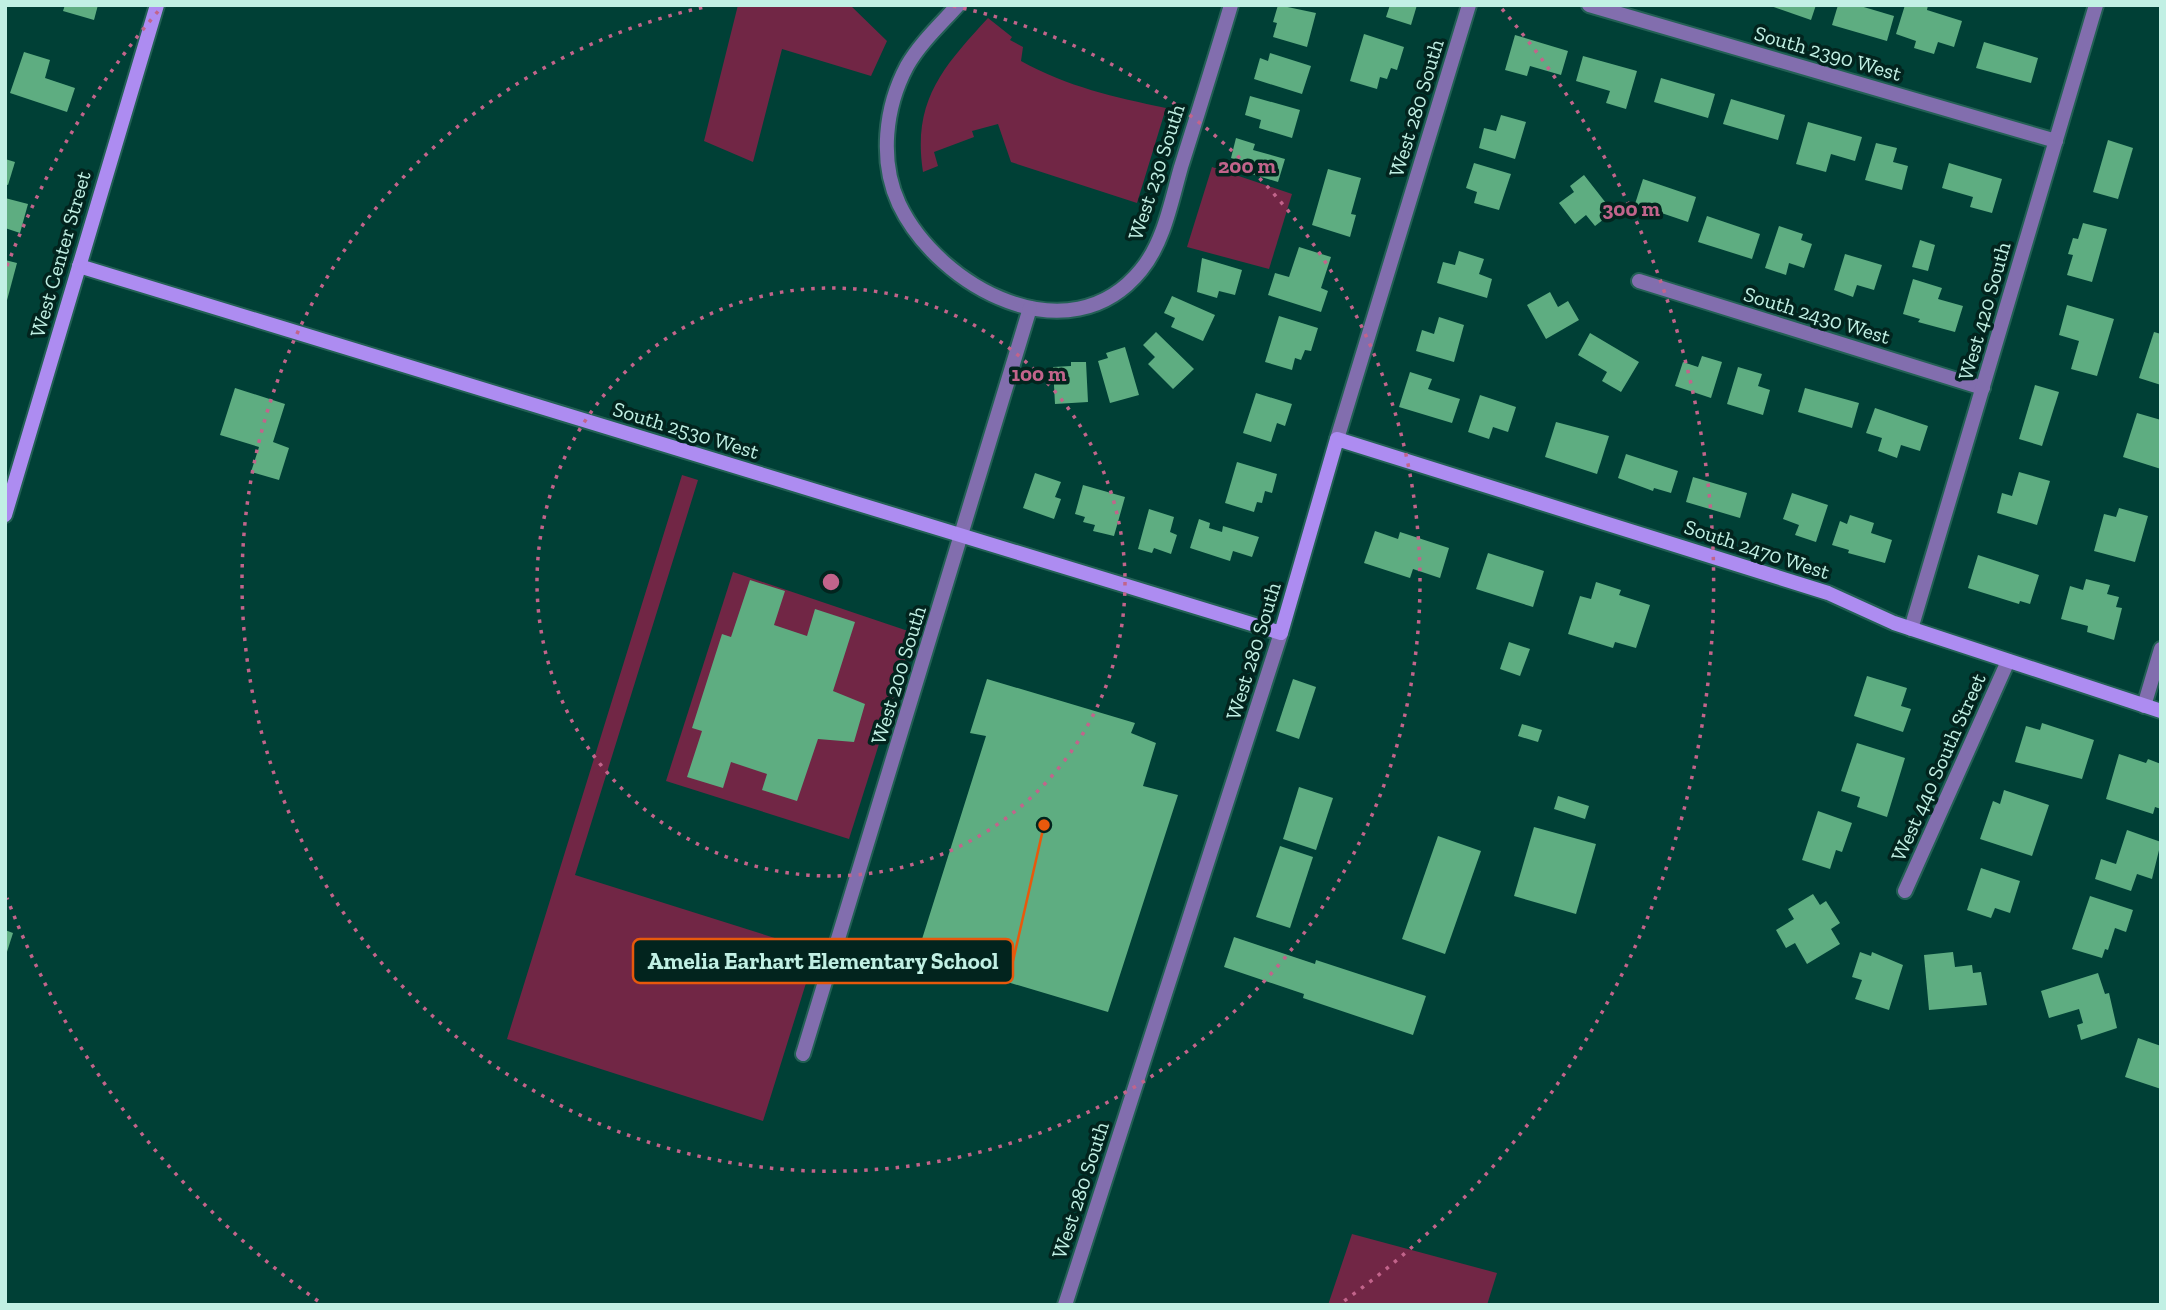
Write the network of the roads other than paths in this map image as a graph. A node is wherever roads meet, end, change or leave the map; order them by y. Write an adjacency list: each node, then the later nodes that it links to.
1 (158, 5): 8 (street, West Center Street)
2 (958, 5): 10 (street, West 230 South)
3 (1231, 5): 10 (street, West 230 South)
4 (1469, 5): 12 (street, West 280 South)
5 (1589, 5): 7 (street, South 2390 West)
6 (2096, 5): 7 (street, West 420 South)
7 (2056, 141): 11 (street, West 420 South)
8 (79, 266): 13 (street, West Center Street); 14 (street, South 2530 West)
9 (1639, 281): 11 (street, South 2430 West)
10 (1030, 308): 14 (street, West 200 South)
11 (1983, 388): 15 (street, West 420 South)
12 (1337, 439): 15 (street, South 2470 West); 16 (street, West 280 South)
13 (5, 515)
14 (962, 537): 16 (street, South 2530 West); 22 (street, West 200 South)
15 (1911, 629): 18 (street, South 2470 West)
16 (1282, 633): 23 (street, West 280 South)
17 (2161, 649): 19 (street)
18 (2008, 661): 19 (street, South 2470 West); 21 (street, West 440 South Street)
19 (2144, 706): 20 (street, South 2470 West)
20 (2161, 711)
21 (1906, 891)
22 (803, 1055)
23 (1065, 1305)

